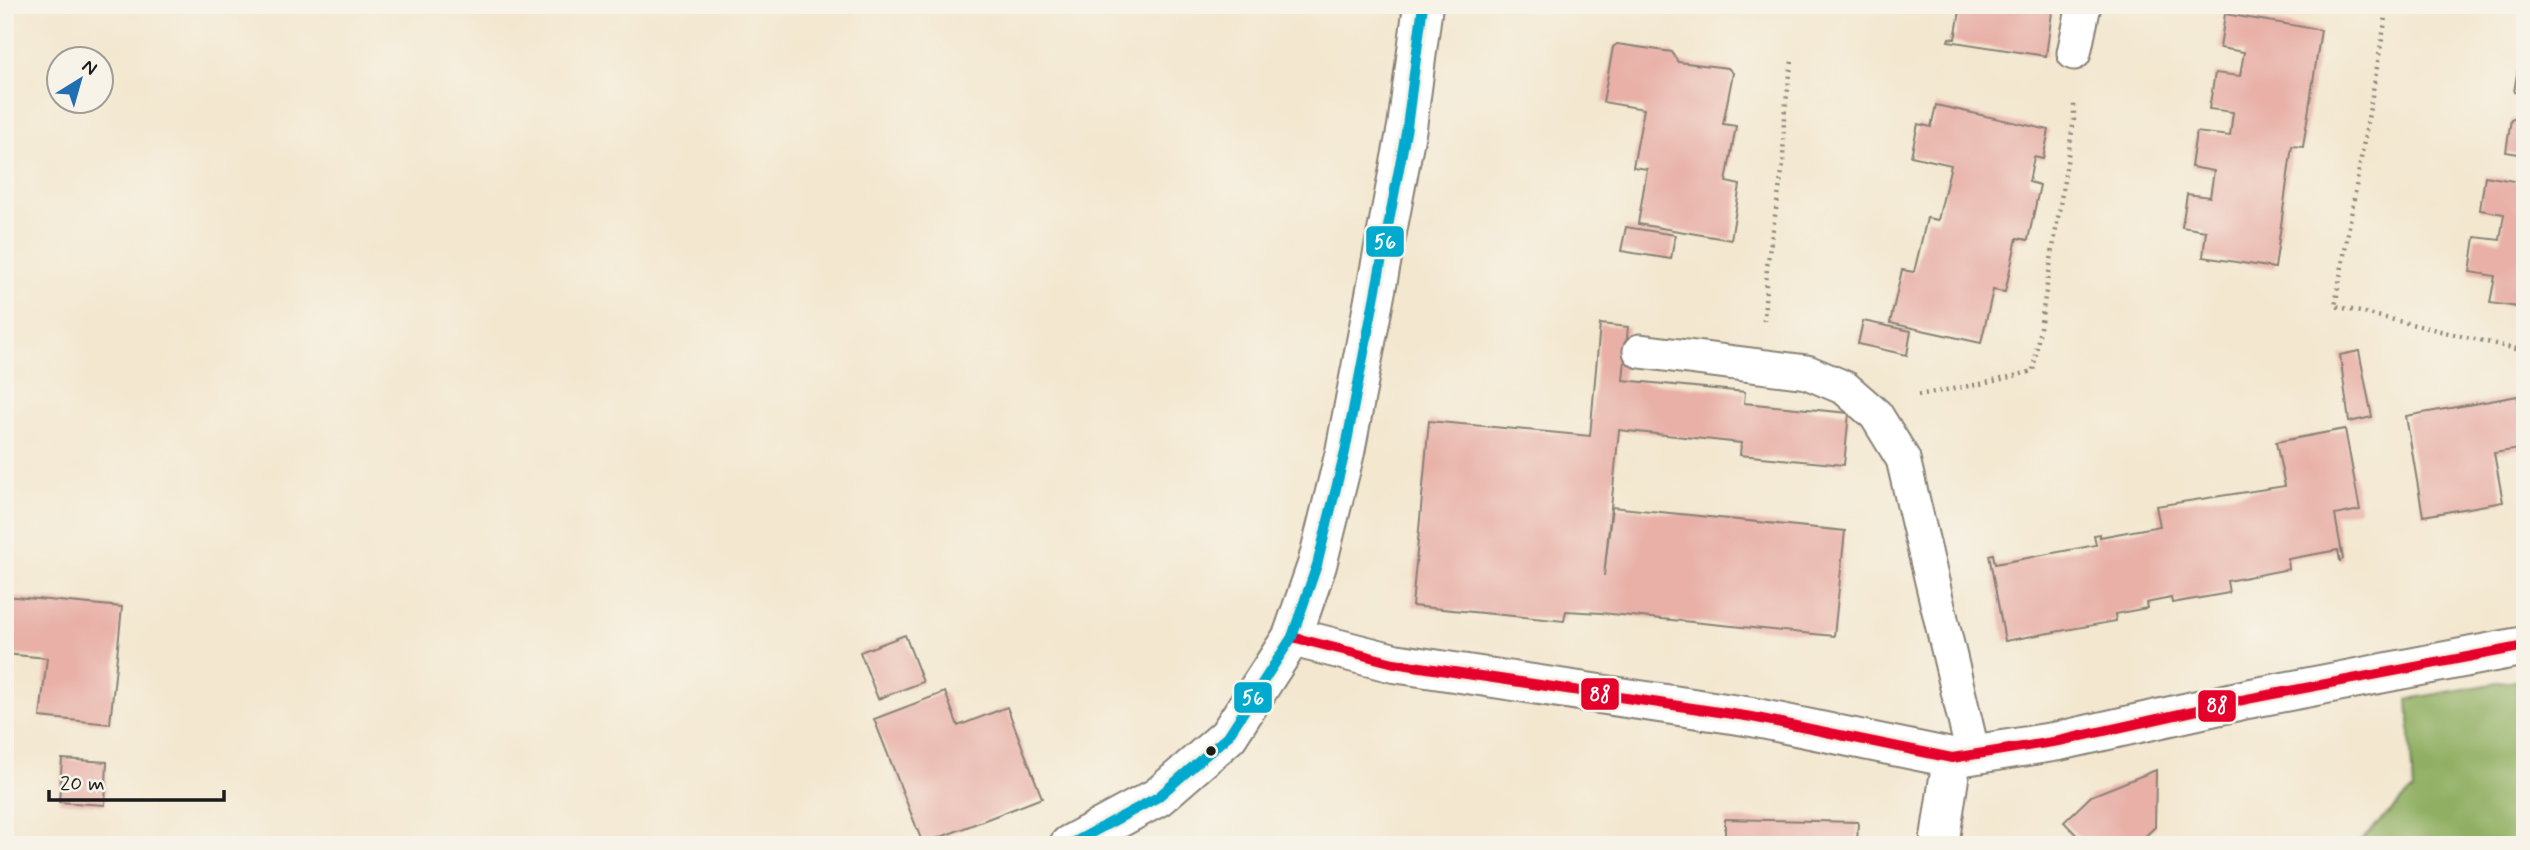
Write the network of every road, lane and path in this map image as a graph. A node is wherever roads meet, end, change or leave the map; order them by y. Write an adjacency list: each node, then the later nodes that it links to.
1 (1423, 5): 10 (street)
2 (2084, 5): 4 (lane)
3 (2388, 5): 7 (path)
4 (2074, 53): 9 (path)
5 (1792, 61): 8 (path)
6 (1640, 351): 8 (lane)
7 (2525, 351)
8 (1763, 367): 9 (lane)
9 (1876, 415): 12 (lane)
10 (1292, 638): 12 (street); 13 (street)
11 (2525, 646): 12 (street)
12 (1963, 756): 14 (street)
13 (1069, 845)
14 (1939, 845)

